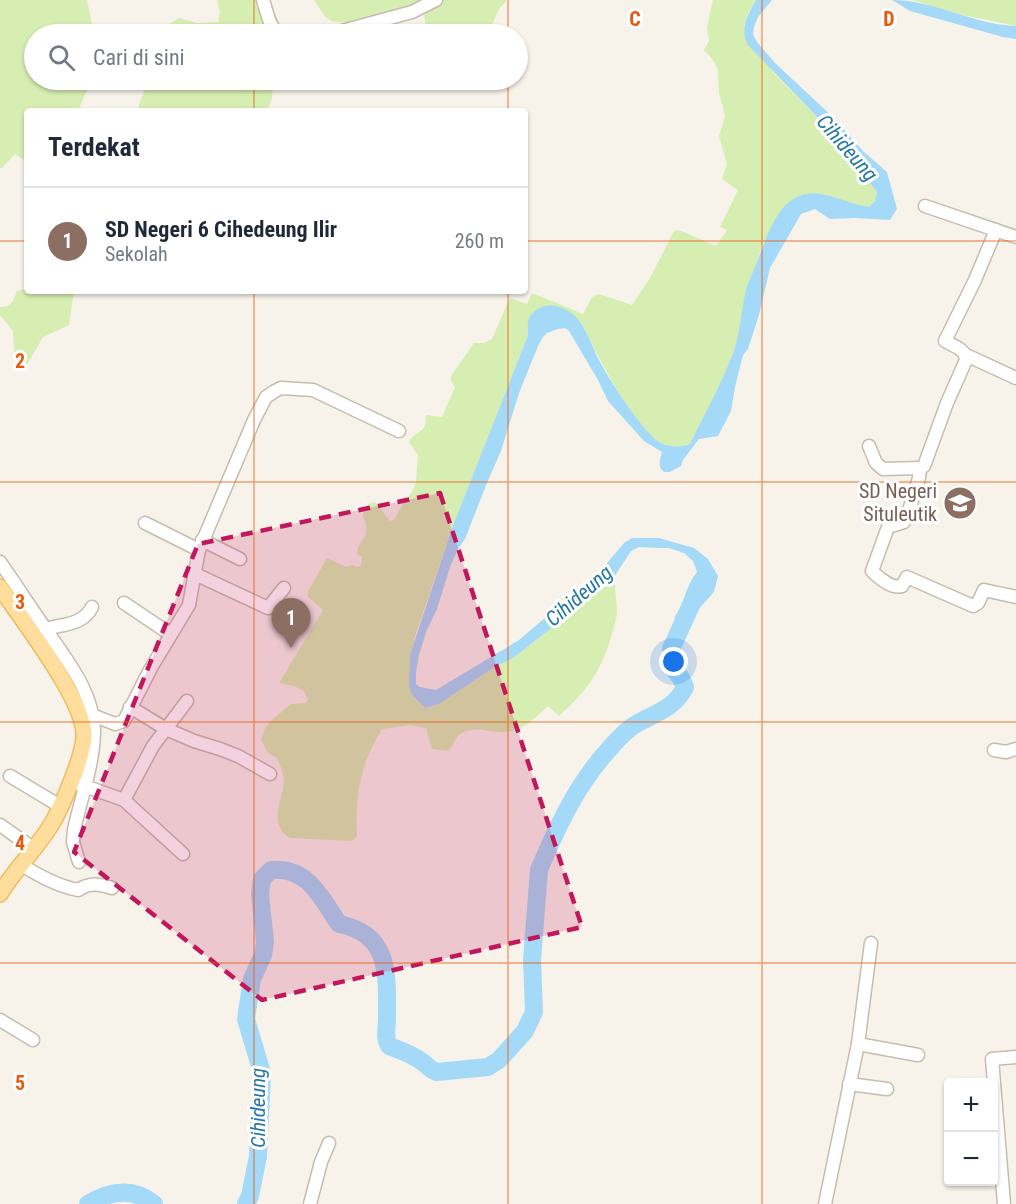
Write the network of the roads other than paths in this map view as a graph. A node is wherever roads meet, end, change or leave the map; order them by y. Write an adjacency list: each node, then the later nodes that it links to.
1 (263, 0): 3 (street)
2 (436, 0): 4 (street)
3 (271, 24)
4 (368, 24)
5 (925, 206): 6 (street)
6 (996, 230): 7 (street); 8 (street)
7 (1016, 237)
8 (966, 355): 9 (street); 12 (street)
9 (1016, 378)
10 (399, 431): 14 (street)
11 (868, 446): 12 (street)
12 (920, 468): 20 (street)
13 (145, 523): 14 (street)
14 (201, 545): 15 (street); 17 (street)
15 (240, 559)
16 (0, 562): 23 (street)
17 (194, 573): 19 (street); 24 (street)
18 (0, 587): 33 (main road)
19 (284, 588)
20 (1016, 597)
21 (124, 603): 24 (street)
22 (92, 607): 23 (street)
23 (46, 629): 27 (street)
24 (170, 634): 26 (street)
25 (187, 701): 28 (street)
26 (130, 707): 27 (street); 28 (street)
27 (92, 715): 33 (street)
28 (166, 729): 31 (street); 34 (street)
29 (1016, 749): 30 (street)
30 (994, 750)
31 (270, 774)
32 (10, 776): 35 (street)
33 (78, 784): 34 (street); 35 (main road); 39 (street)
34 (124, 800): 38 (street)
35 (60, 806): 37 (main road)
36 (0, 825): 37 (street)
37 (34, 849): 40 (main road)
38 (183, 854)
39 (79, 862)
40 (22, 865): 41 (street); 42 (main road)
41 (112, 888)
42 (0, 894)
43 (871, 943): 46 (street)
44 (0, 1020): 45 (street)
45 (33, 1040)
46 (858, 1044): 47 (street); 49 (street)
47 (918, 1055)
48 (1016, 1057): 54 (street)
49 (849, 1084): 50 (street); 53 (street)
50 (887, 1089)
51 (329, 1143): 52 (street)
52 (310, 1204)
53 (825, 1204)
54 (1004, 1204)

